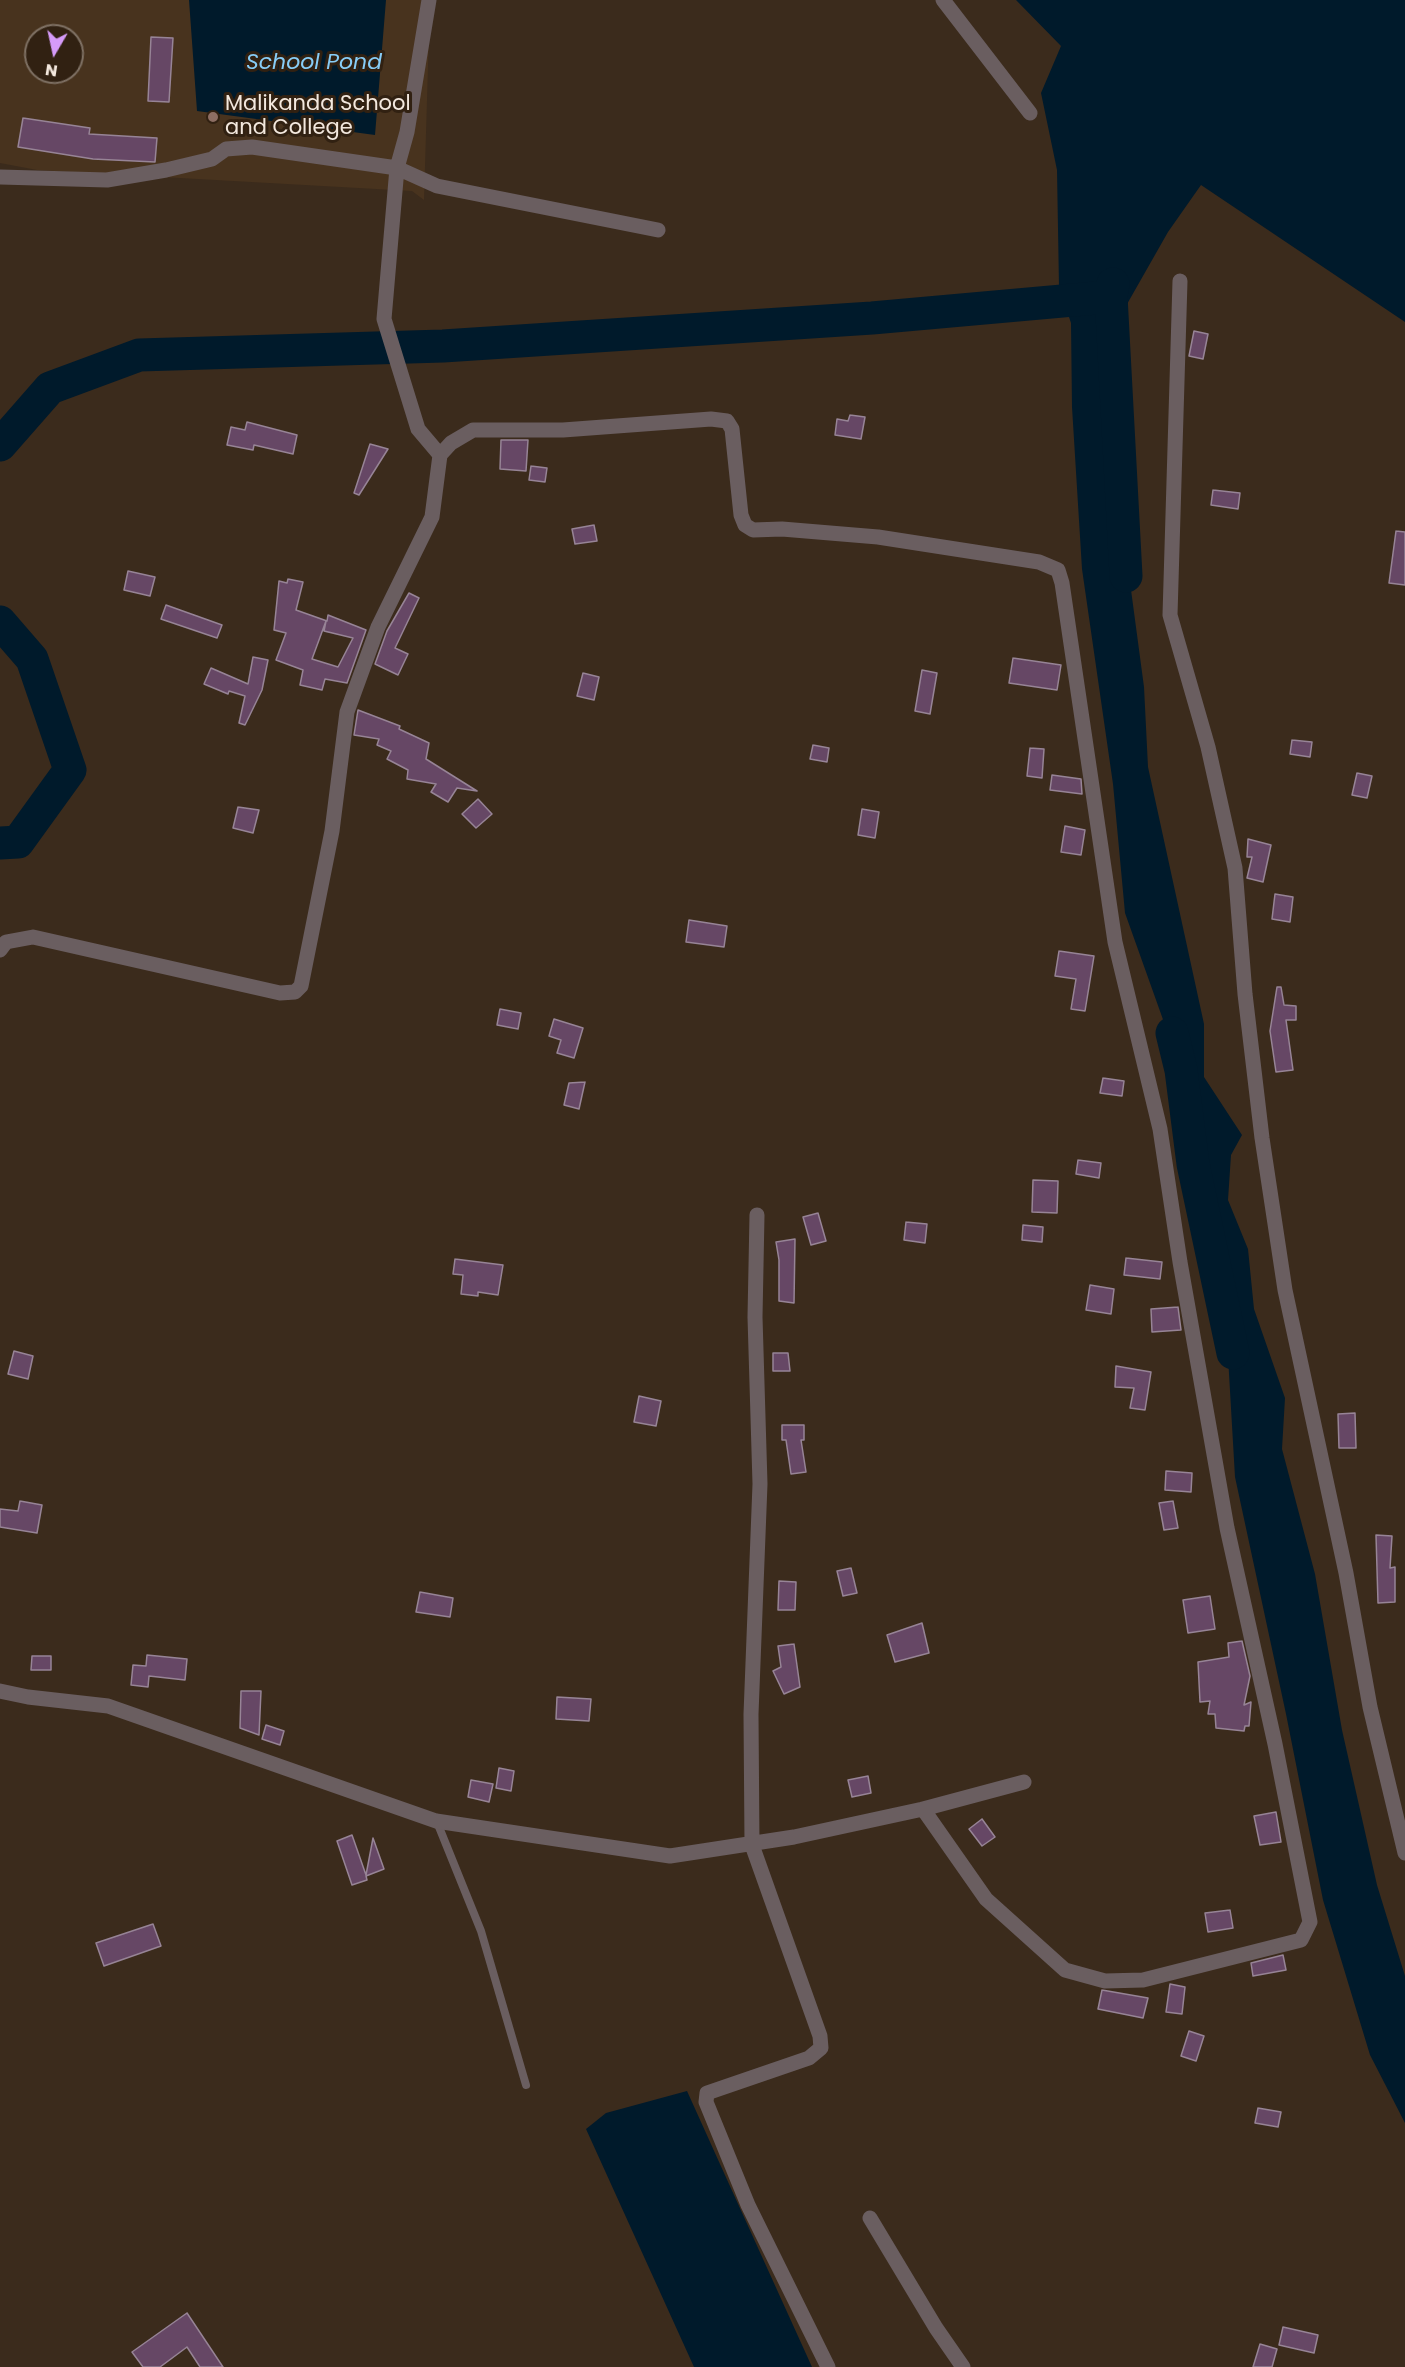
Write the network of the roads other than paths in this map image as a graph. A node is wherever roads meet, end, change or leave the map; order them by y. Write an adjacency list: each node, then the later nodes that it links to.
1 (429, 0): 4 (street)
2 (943, 0): 3 (street)
3 (1030, 113)
4 (397, 168): 5 (street); 6 (street); 8 (street)
5 (0, 177)
6 (658, 230)
7 (1180, 281): 16 (street)
8 (440, 455): 9 (street); 13 (street)
9 (0, 950)
10 (757, 1215): 15 (street)
11 (0, 1691): 14 (street)
12 (1024, 1782): 13 (street)
13 (923, 1809): 15 (street)
14 (436, 1821): 15 (street); 17 (lane)
15 (752, 1845): 19 (street)
16 (1405, 1852)
17 (526, 2085)
18 (870, 2218): 20 (street)
19 (828, 2367)
20 (963, 2367)

